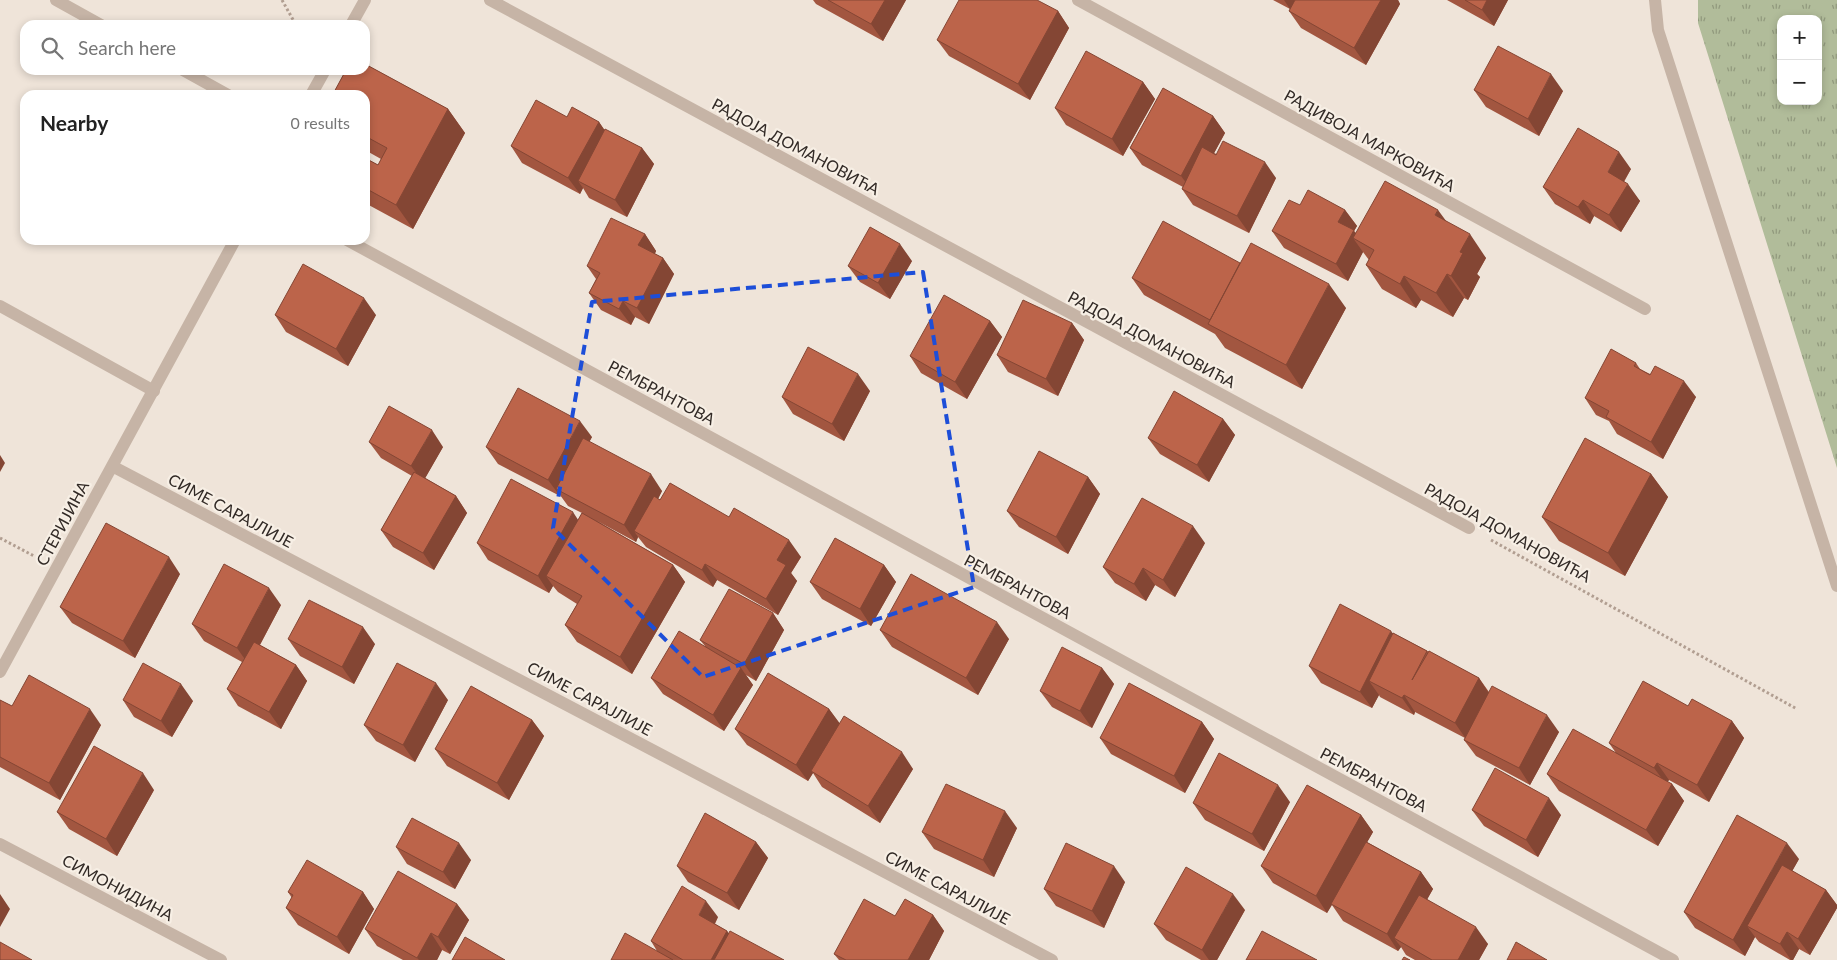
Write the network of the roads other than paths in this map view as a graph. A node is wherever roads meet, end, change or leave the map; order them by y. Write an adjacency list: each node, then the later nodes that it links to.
1 (56, 0): 6 (street)
2 (365, 0): 7 (street)
3 (490, 0): 18 (street, РАДОЈА ДОМАНОВИЋА)
4 (1078, 0): 15 (street, РАДИВОЈА МАРКОВИЋА)
5 (1656, 0): 19 (street)
6 (92, 20)
7 (354, 20)
8 (192, 75): 10 (street)
9 (322, 75): 11 (street)
10 (219, 90)
11 (315, 90)
12 (232, 245): 16 (street, СТЕРИЈИНА)
13 (356, 245): 24 (street, РЕМБРАНТОВА)
14 (0, 306): 16 (street)
15 (1646, 309)
16 (154, 391): 17 (street, СТЕРИЈИНА)
17 (112, 466): 20 (street, СТЕРИЈИНА); 23 (street, СИМЕ САРАЈЛИЈЕ)
18 (1469, 528)
19 (1837, 586)
20 (0, 672)
21 (0, 844): 22 (street, СИМОНИДИНА)
22 (221, 960)
23 (1052, 960)
24 (1673, 960)

